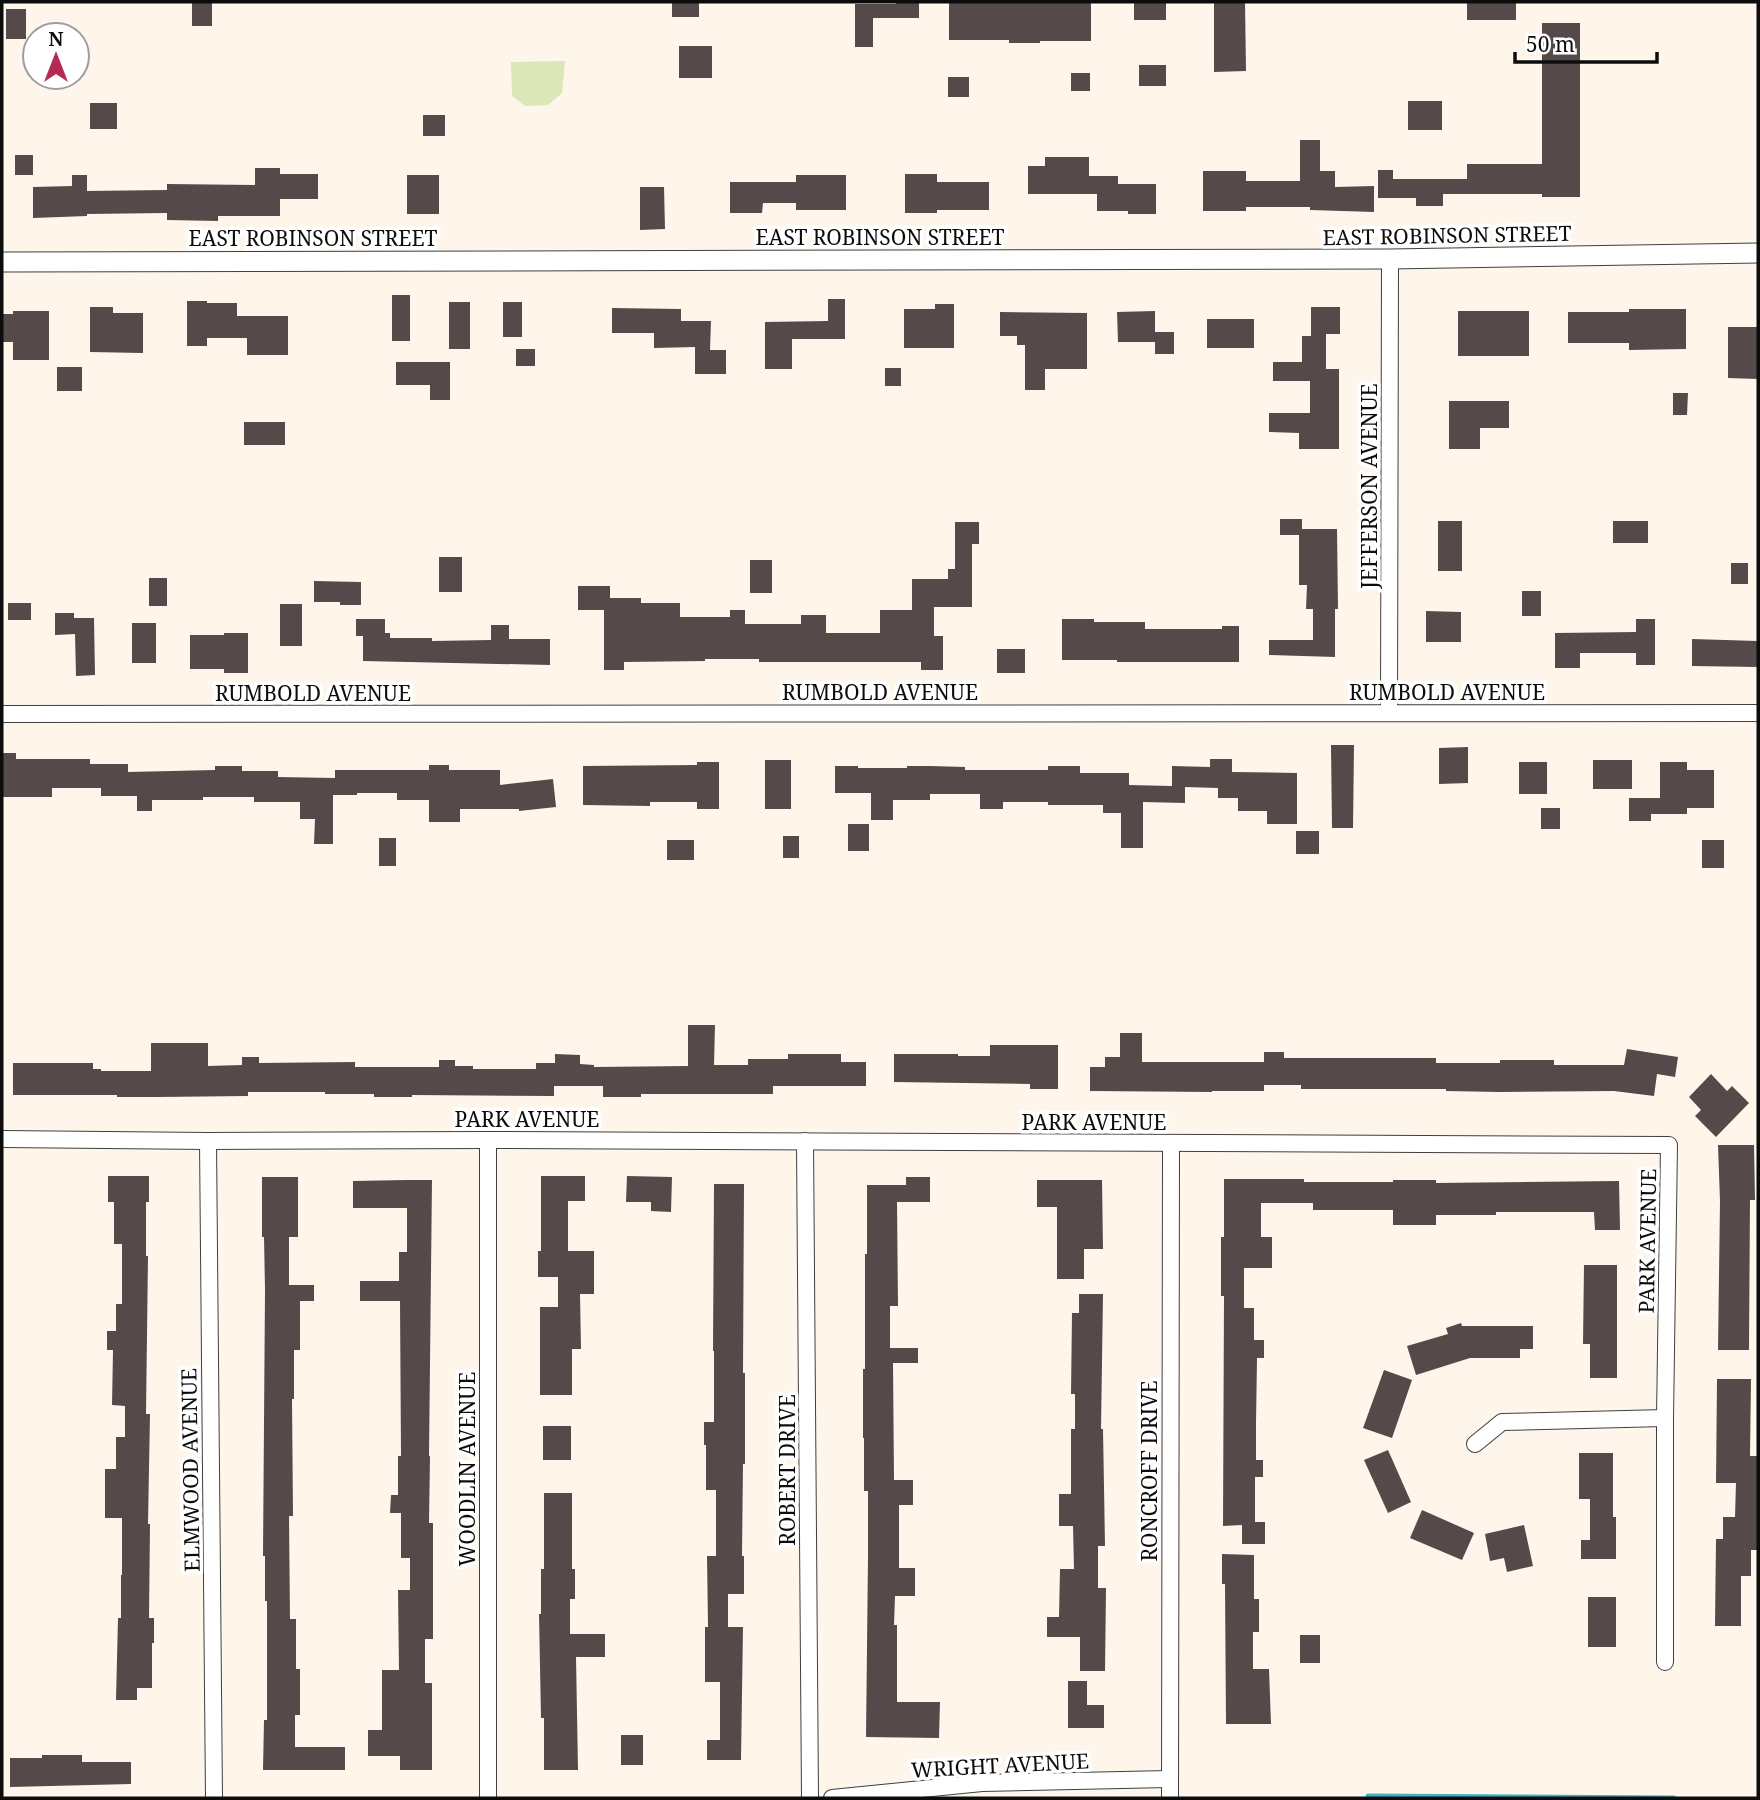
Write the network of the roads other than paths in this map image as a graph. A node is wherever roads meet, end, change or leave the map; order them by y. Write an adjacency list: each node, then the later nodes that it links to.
1 (1758, 253): 2 (street, EAST ROBINSON STREET)
2 (1390, 258): 3 (street, EAST ROBINSON STREET); 4 (street, JEFFERSON AVENUE)
3 (2, 262)
4 (1390, 713): 5 (street, RUMBOLD AVENUE); 6 (street, RUMBOLD AVENUE)
5 (1758, 713)
6 (2, 714)
7 (2, 1139): 9 (street, PARK AVENUE)
8 (488, 1140): 9 (street, PARK AVENUE); 10 (street, PARK AVENUE); 17 (street, WOODLIN AVENUE)
9 (208, 1141): 16 (street, ELMWOOD AVENUE)
10 (805, 1141): 11 (street, PARK AVENUE); 18 (street, ROBERT DRIVE)
11 (1171, 1144): 12 (street, PARK AVENUE); 15 (street, RONCROFF DRIVE)
12 (1665, 1418): 13 (street); 14 (street, PARK AVENUE)
13 (1475, 1444)
14 (1665, 1662)
15 (1169, 1779): 19 (street, WRIGHT AVENUE); 20 (street, RONCROFF DRIVE)
16 (214, 1798)
17 (488, 1798)
18 (810, 1798)
19 (832, 1798)
20 (1170, 1798)

